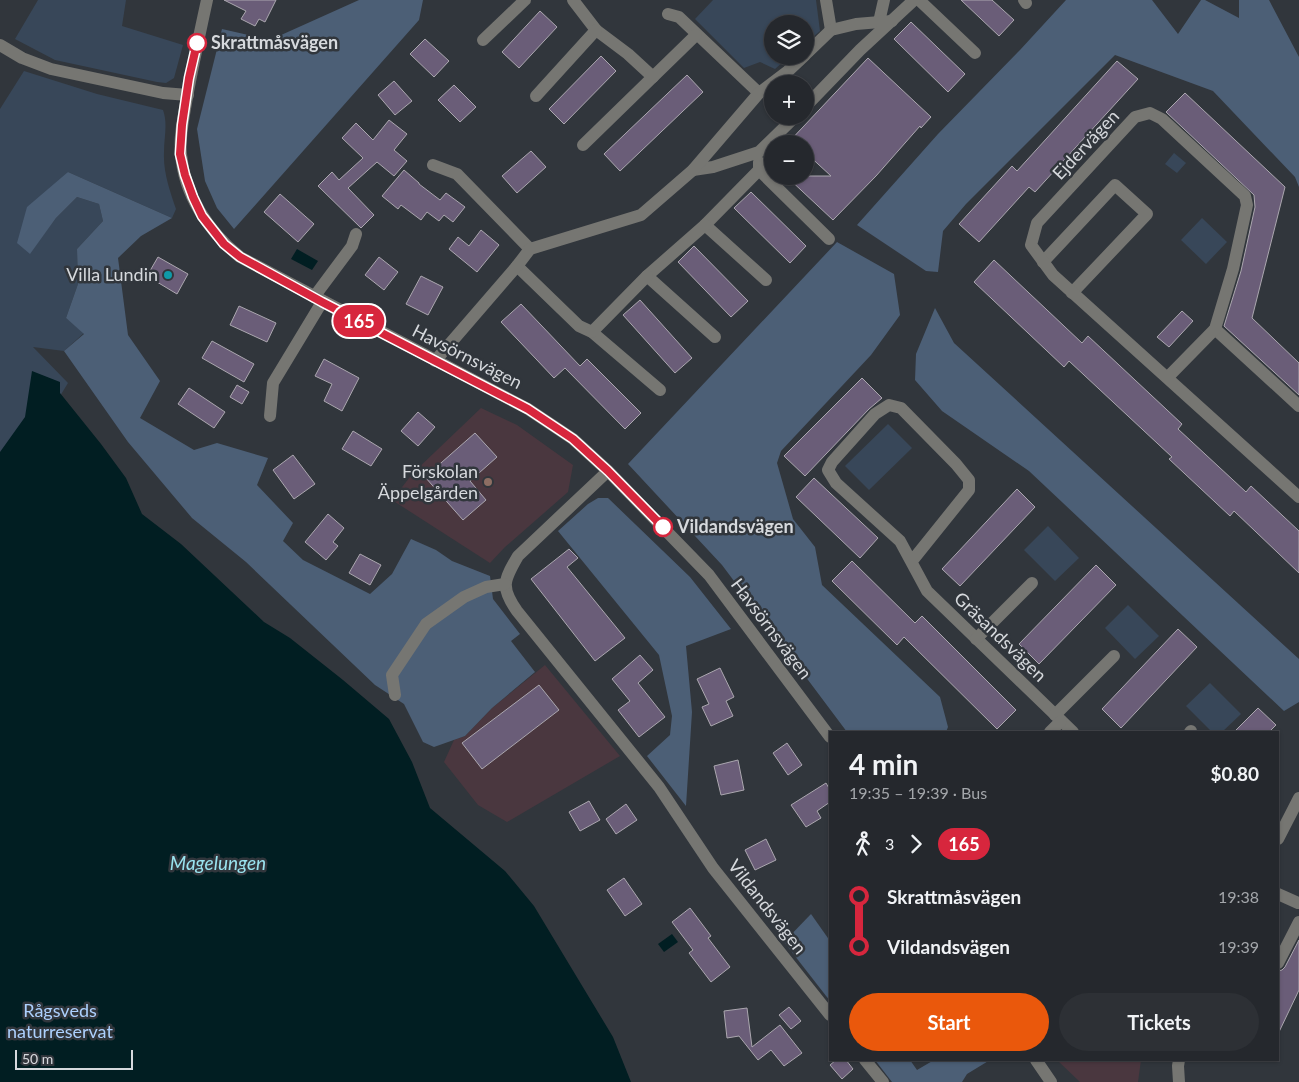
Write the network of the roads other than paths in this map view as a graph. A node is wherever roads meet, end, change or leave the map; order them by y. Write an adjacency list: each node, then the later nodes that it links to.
1 (207, 0): 21 (street, Havsörnsvägen)
2 (525, 0): 14 (street)
3 (573, 0): 11 (street)
4 (826, 0): 12 (street)
5 (884, 0): 10 (street)
6 (914, 0): 9 (street)
7 (919, 0): 17 (street)
8 (668, 14): 13 (street)
9 (892, 21): 10 (street); 23 (street)
10 (879, 22): 12 (street)
11 (596, 30): 19 (street); 22 (street)
12 (831, 30): 16 (street)
13 (696, 36): 19 (street); 20 (street)
14 (483, 40)
15 (0, 45): 21 (street)
16 (814, 46)
17 (975, 53)
18 (794, 65): 20 (street)
19 (653, 77): 25 (street)
20 (758, 93): 28 (street)
21 (188, 95): 39 (street, Havsörnsvägen)
22 (536, 96)
23 (814, 98)
24 (787, 125): 26 (street)
25 (583, 145)
26 (760, 152): 28 (street); 29 (street)
27 (433, 165): 33 (street)
28 (693, 170): 33 (street)
29 (758, 170): 30 (street); 32 (street)
30 (705, 225): 36 (street); 37 (street)
31 (356, 234): 39 (street)
32 (829, 239)
33 (530, 249): 35 (street)
34 (1043, 262): 38 (street, Ejdervägen); 38 (street); 40 (street, Ejdervägen)
35 (517, 266): 41 (street); 43 (street)
36 (647, 276): 41 (street); 42 (street)
37 (766, 280)
38 (1072, 293): 44 (street, Ejdervägen)
39 (318, 300): 43 (street, Havsörnsvägen); 47 (street)
40 (1215, 329): 44 (street, Ejdervägen); 46 (street)
41 (592, 332): 45 (street)
42 (715, 337)
43 (435, 361): 48 (street, Havsörnsvägen)
44 (1167, 378): 49 (street, Ejdervägen)
45 (660, 390)
46 (1299, 406)
47 (270, 416)
48 (608, 471): 52 (street); 59 (street, Havsörnsvägen)
49 (1299, 498)
50 (912, 561): 50 (street, Gräsandsvägen); 53 (street, Gräsandsvägen)
51 (1032, 583): 53 (street)
52 (505, 584): 55 (street); 66 (street, Vildandsvägen)
53 (976, 639): 56 (street, Gräsandsvägen)
54 (1114, 656): 56 (street)
55 (394, 695)
56 (1058, 718): 57 (street); 58 (street, Gräsandsvägen)
57 (1051, 731)
58 (1072, 731)
59 (829, 736)
60 (1299, 798): 61 (street)
61 (1279, 837)
62 (1279, 894): 63 (street)
63 (1298, 903)
64 (1299, 922): 65 (street)
65 (1279, 961)
66 (829, 1014)
67 (866, 1061): 70 (street)
68 (1037, 1061): 71 (street)
69 (1179, 1061): 72 (street)
70 (883, 1082)
71 (1051, 1082)
72 (1179, 1082)

